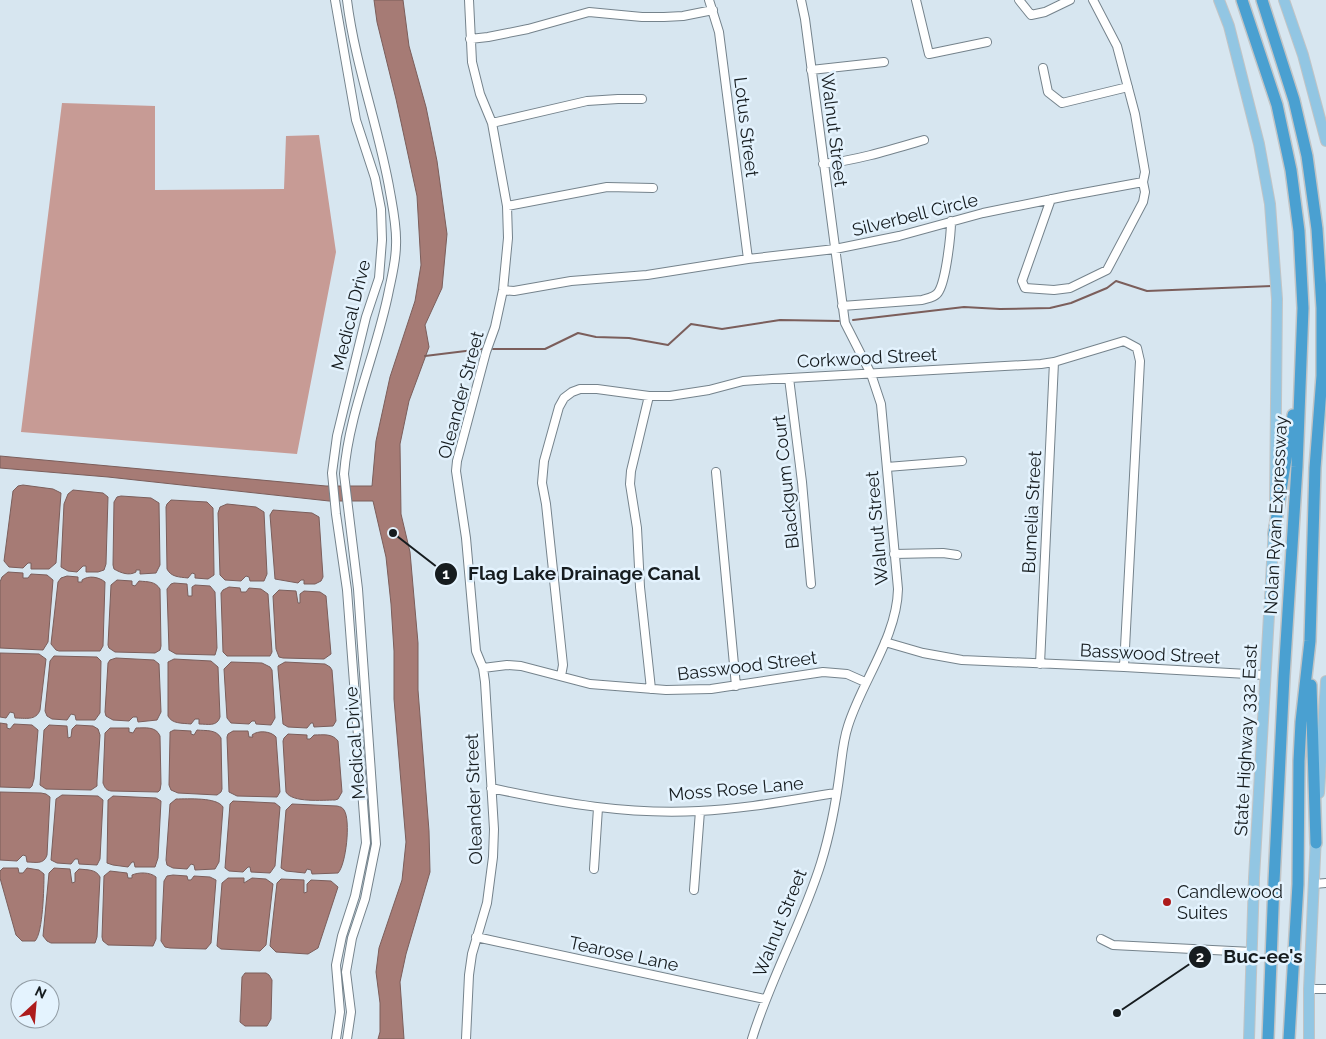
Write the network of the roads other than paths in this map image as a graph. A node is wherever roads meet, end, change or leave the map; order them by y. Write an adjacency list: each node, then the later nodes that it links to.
1 (335, 0): 44 (street, Medical Drive)
2 (347, 0): 43 (street, Medical Drive)
3 (469, 0): 15 (street, Oleander Street)
4 (709, 0): 14 (street, Lotus Street)
5 (801, 0): 19 (street, Walnut Street)
6 (916, 0): 16 (street)
7 (1019, 0): 8 (street)
8 (1070, 0)
9 (1093, 0): 20 (street)
10 (1219, 0): 45 (main road, State Highway 332 East)
11 (1242, 0): 35 (highway, Nolan Ryan Expressway)
12 (1262, 0): 49 (highway, Nolan Ryan Expressway)
13 (1284, 0): 24 (main road)
14 (713, 10): 15 (street); 32 (street, Lotus Street)
15 (470, 39): 22 (street, Oleander Street)
16 (987, 42)
17 (884, 62): 19 (street)
18 (1043, 68): 20 (street)
19 (812, 70): 25 (street, Walnut Street)
20 (1128, 87): 26 (street)
21 (642, 100): 22 (street)
22 (492, 123): 29 (street, Oleander Street)
23 (924, 140): 25 (street)
24 (1326, 141)
25 (823, 164): 31 (street, Walnut Street)
26 (1143, 182): 28 (street, Silverbell Circle); 28 (street)
27 (654, 188): 29 (street)
28 (1051, 199): 30 (street, Silverbell Circle)
29 (507, 206): 33 (street, Oleander Street)
30 (951, 221): 31 (street, Silverbell Circle); 34 (street)
31 (835, 249): 32 (street, Silverbell Circle); 34 (street, Walnut Street)
32 (748, 259): 33 (street, Silverbell Circle)
33 (503, 290): 53 (street, Oleander Street)
34 (842, 306): 37 (street, Walnut Street)
35 (1302, 356): 45 (highway); 83 (highway, Nolan Ryan Expressway)
36 (1054, 362): 37 (street, Corkwood Street); 51 (street, Bumelia Street); 52 (street, Corkwood Street)
37 (871, 374): 38 (street, Corkwood Street); 41 (street, Walnut Street)
38 (789, 378): 39 (street, Corkwood Street); 48 (street, Blackgum Court)
39 (649, 396): 55 (street, Corkwood Street); 59 (street)
40 (962, 461): 41 (street)
41 (887, 467): 46 (street, Walnut Street)
42 (716, 472): 58 (street)
43 (348, 515): 44 (street); 72 (street, Medical Drive)
44 (336, 518): 73 (street, Medical Drive)
45 (1274, 534): 54 (main road, State Highway 332 East)
46 (894, 554): 47 (street); 50 (street, Walnut Street)
47 (957, 555)
48 (811, 584)
49 (1310, 641): 64 (highway); 77 (highway, Nolan Ryan Expressway)
50 (885, 642): 51 (street, Basswood Street); 57 (street, Walnut Street)
51 (1040, 664): 52 (street, Basswood Street)
52 (1124, 666): 54 (street, Basswood Street)
53 (482, 668): 55 (street, Basswood Street); 60 (street, Oleander Street)
54 (1265, 675): 71 (main road, State Highway 332 East)
55 (561, 676): 59 (street, Basswood Street)
56 (1326, 681): 64 (main road)
57 (866, 682): 58 (street, Basswood Street); 61 (street, Walnut Street)
58 (736, 686): 59 (street, Basswood Street)
59 (651, 689)
60 (491, 788): 62 (street, Moss Rose Lane); 69 (street, Oleander Street)
61 (836, 793): 63 (street, Moss Rose Lane); 76 (street, Walnut Street)
62 (598, 808): 63 (street, Moss Rose Lane); 65 (street)
63 (700, 811): 68 (street)
64 (1316, 843): 67 (main road)
65 (594, 869)
66 (1326, 883): 67 (street)
67 (1314, 884): 74 (main road)
68 (694, 890)
69 (476, 938): 76 (street, Tearose Lane); 80 (street, Oleander Street)
70 (1101, 938): 71 (street)
71 (1252, 952): 82 (main road, State Highway 332 East)
72 (347, 964): 73 (street); 79 (street, Medical Drive)
73 (336, 965): 78 (street, Medical Drive)
74 (1309, 989): 75 (street); 84 (main road)
75 (1326, 989)
76 (765, 999): 81 (street, Walnut Street)
77 (1289, 1037)
78 (336, 1039)
79 (347, 1039)
80 (466, 1039)
81 (752, 1039)
82 (1249, 1039)
83 (1268, 1039)
84 (1309, 1039)

